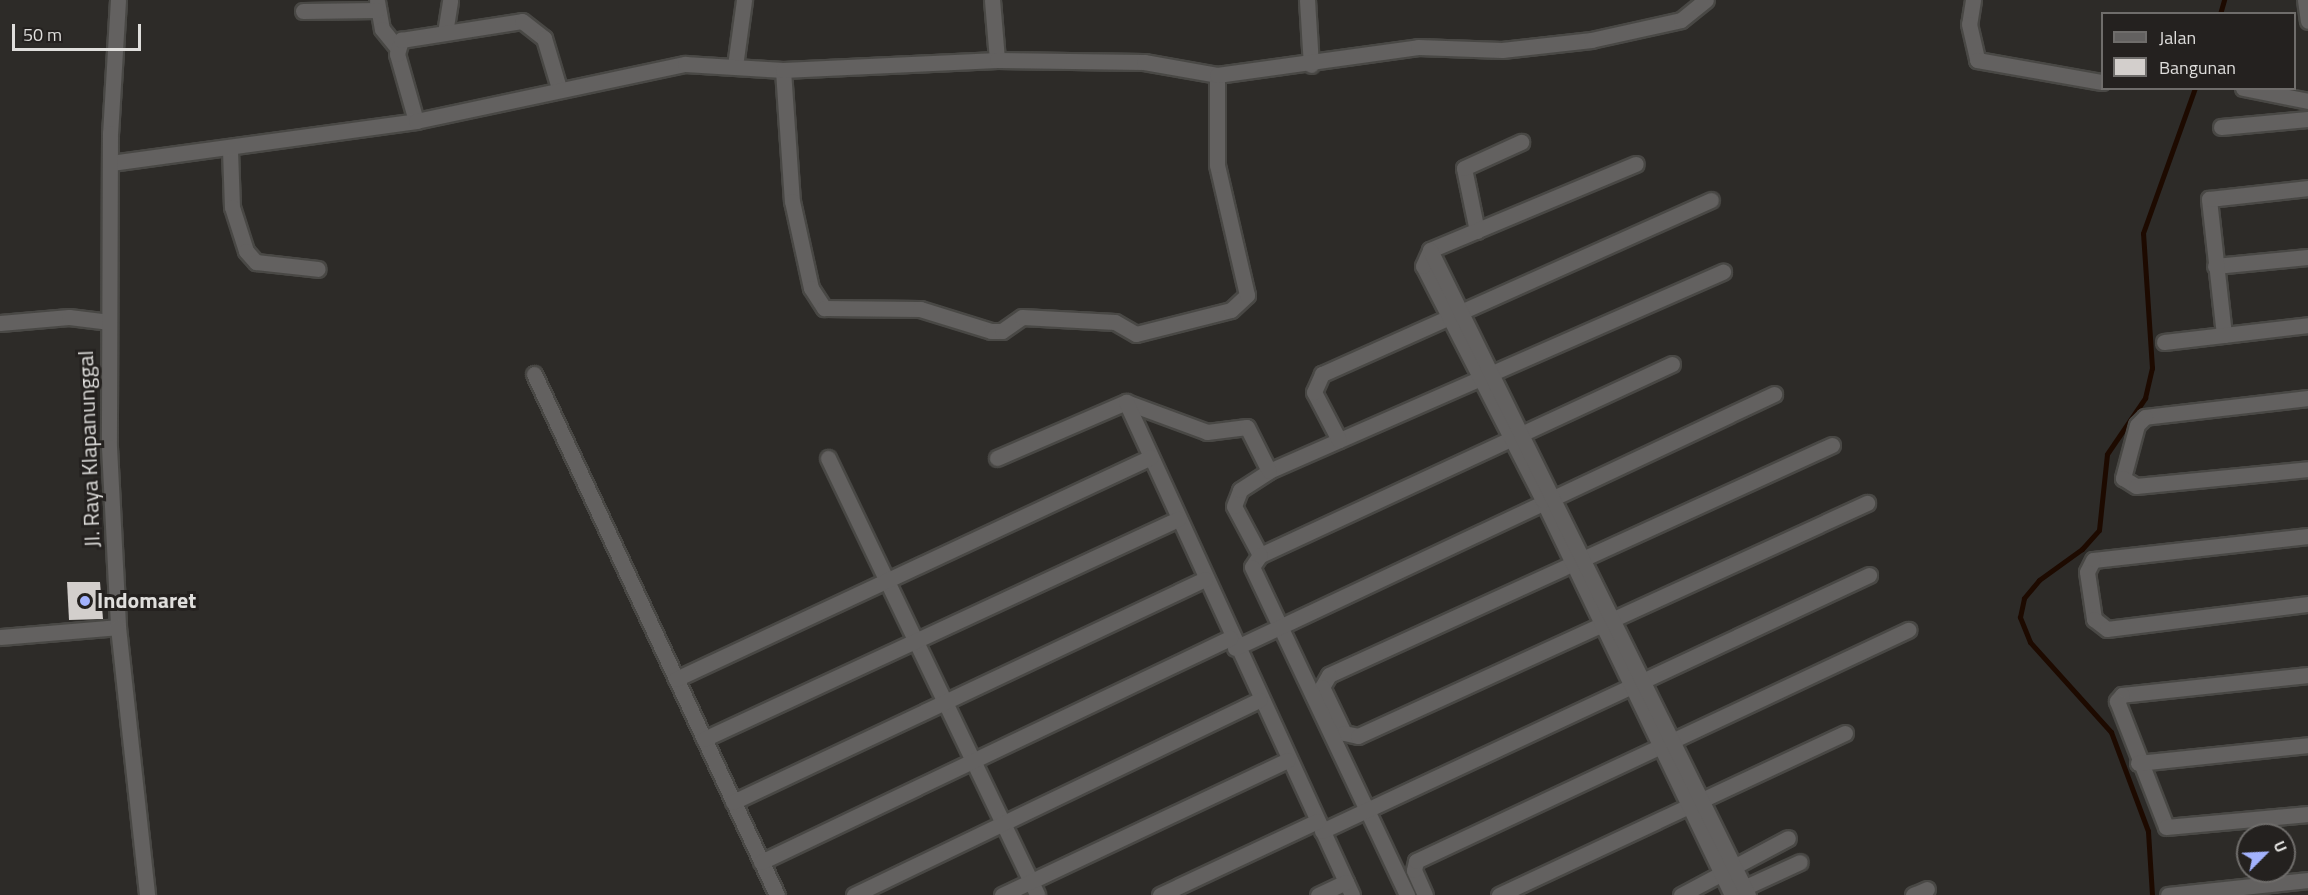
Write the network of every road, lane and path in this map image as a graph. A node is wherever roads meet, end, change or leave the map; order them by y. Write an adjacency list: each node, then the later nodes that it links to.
1 (118, 0): 28 (street, Jl. Raya Klapanunggal)
2 (450, 0): 12 (street)
3 (744, 0): 16 (street)
4 (992, 0): 14 (street)
5 (1307, 0): 15 (street)
6 (1706, 0): 15 (street)
7 (1972, 0): 19 (street)
8 (2305, 0): 11 (street)
9 (377, 5): 10 (street); 13 (street)
10 (303, 11)
11 (2308, 21)
12 (445, 33): 13 (street); 20 (street)
13 (396, 46): 24 (street)
14 (997, 60): 17 (street); 18 (street)
15 (1311, 65): 18 (street)
16 (735, 66): 17 (street); 20 (street)
17 (783, 70): 18 (street)
18 (1217, 75)
19 (2101, 82)
20 (559, 88): 24 (street)
21 (2253, 90): 22 (street)
22 (2308, 101)
23 (2308, 119): 25 (street)
24 (416, 121): 27 (street)
25 (2221, 127)
26 (1521, 142): 32 (street)
27 (230, 150): 28 (street); 35 (street)
28 (111, 163): 38 (street, Jl. Raya Klapanunggal)
29 (1636, 164): 32 (street)
30 (2308, 188): 34 (street)
31 (1711, 200): 37 (street)
32 (1477, 231): 37 (street)
33 (2308, 257): 34 (street)
34 (2215, 266): 41 (street)
35 (318, 269)
36 (1723, 272): 45 (street)
37 (1455, 311): 45 (street); 50 (street)
38 (108, 322): 39 (street); 69 (street, Jl. Raya Klapanunggal)
39 (0, 323)
40 (2308, 325): 41 (street)
41 (2224, 335): 42 (street)
42 (2164, 342)
43 (1672, 364): 49 (street)
44 (534, 374): 75 (street)
45 (1486, 374): 49 (street); 50 (street)
46 (1774, 394): 57 (street)
47 (2308, 398): 55 (street)
48 (1126, 402): 53 (street); 54 (street); 56 (street)
49 (1517, 438): 57 (street); 61 (street)
50 (1340, 440): 56 (street)
51 (1832, 445): 62 (street)
52 (828, 458): 65 (street)
53 (997, 458)
54 (1151, 458): 59 (street); 65 (street)
55 (2308, 469)
56 (1269, 471): 61 (street)
57 (1548, 497): 62 (street); 68 (street)
58 (1867, 502): 67 (street)
59 (1178, 519): 64 (street); 72 (street)
60 (2308, 536): 66 (street)
61 (1260, 555): 68 (street)
62 (1578, 558): 67 (street); 67 (street)
63 (1869, 575): 76 (street)
64 (1205, 579): 73 (street); 78 (street)
65 (886, 582): 72 (street); 75 (street)
66 (2308, 604)
67 (1609, 620): 76 (street)
68 (1280, 626): 73 (street); 88 (street)
69 (118, 627): 71 (street); 100 (street, Jl. Raya Klapanunggal)
70 (1908, 630): 81 (street)
71 (0, 637)
72 (917, 640): 78 (street); 80 (street)
73 (1233, 643): 77 (street); 83 (street)
74 (2308, 675): 85 (street)
75 (676, 679): 80 (street)
76 (1636, 680): 81 (street); 88 (street)
77 (1260, 700): 84 (street); 90 (street)
78 (946, 701): 83 (street); 87 (street)
79 (1845, 733): 86 (street)
80 (704, 739): 87 (street)
81 (1665, 740): 86 (street); 107 (street)
82 (2308, 745): 85 (street)
83 (974, 760): 90 (street); 93 (street)
84 (1288, 760): 91 (street); 97 (street)
85 (2138, 763): 89 (street)
86 (1693, 801): 95 (street); 108 (street)
87 (733, 802): 93 (street)
88 (1366, 810): 91 (street); 106 (street)
89 (2308, 814)
90 (1004, 823): 97 (street); 102 (street)
91 (1319, 826): 98 (street); 104 (street)
92 (1788, 838): 95 (street)
93 (761, 862): 101 (street)
94 (1800, 862): 99 (street)
95 (1730, 872): 99 (street); 109 (street)
96 (2308, 880): 110 (street)
97 (1034, 888): 103 (street)
98 (1349, 888): 105 (street)
99 (1737, 893)
100 (147, 895)
101 (777, 895)
102 (854, 895)
103 (1002, 895)
104 (1160, 895)
105 (1318, 895)
106 (1407, 895)
107 (1425, 895)
108 (1499, 895)
109 (1681, 895)
110 (2168, 895)

